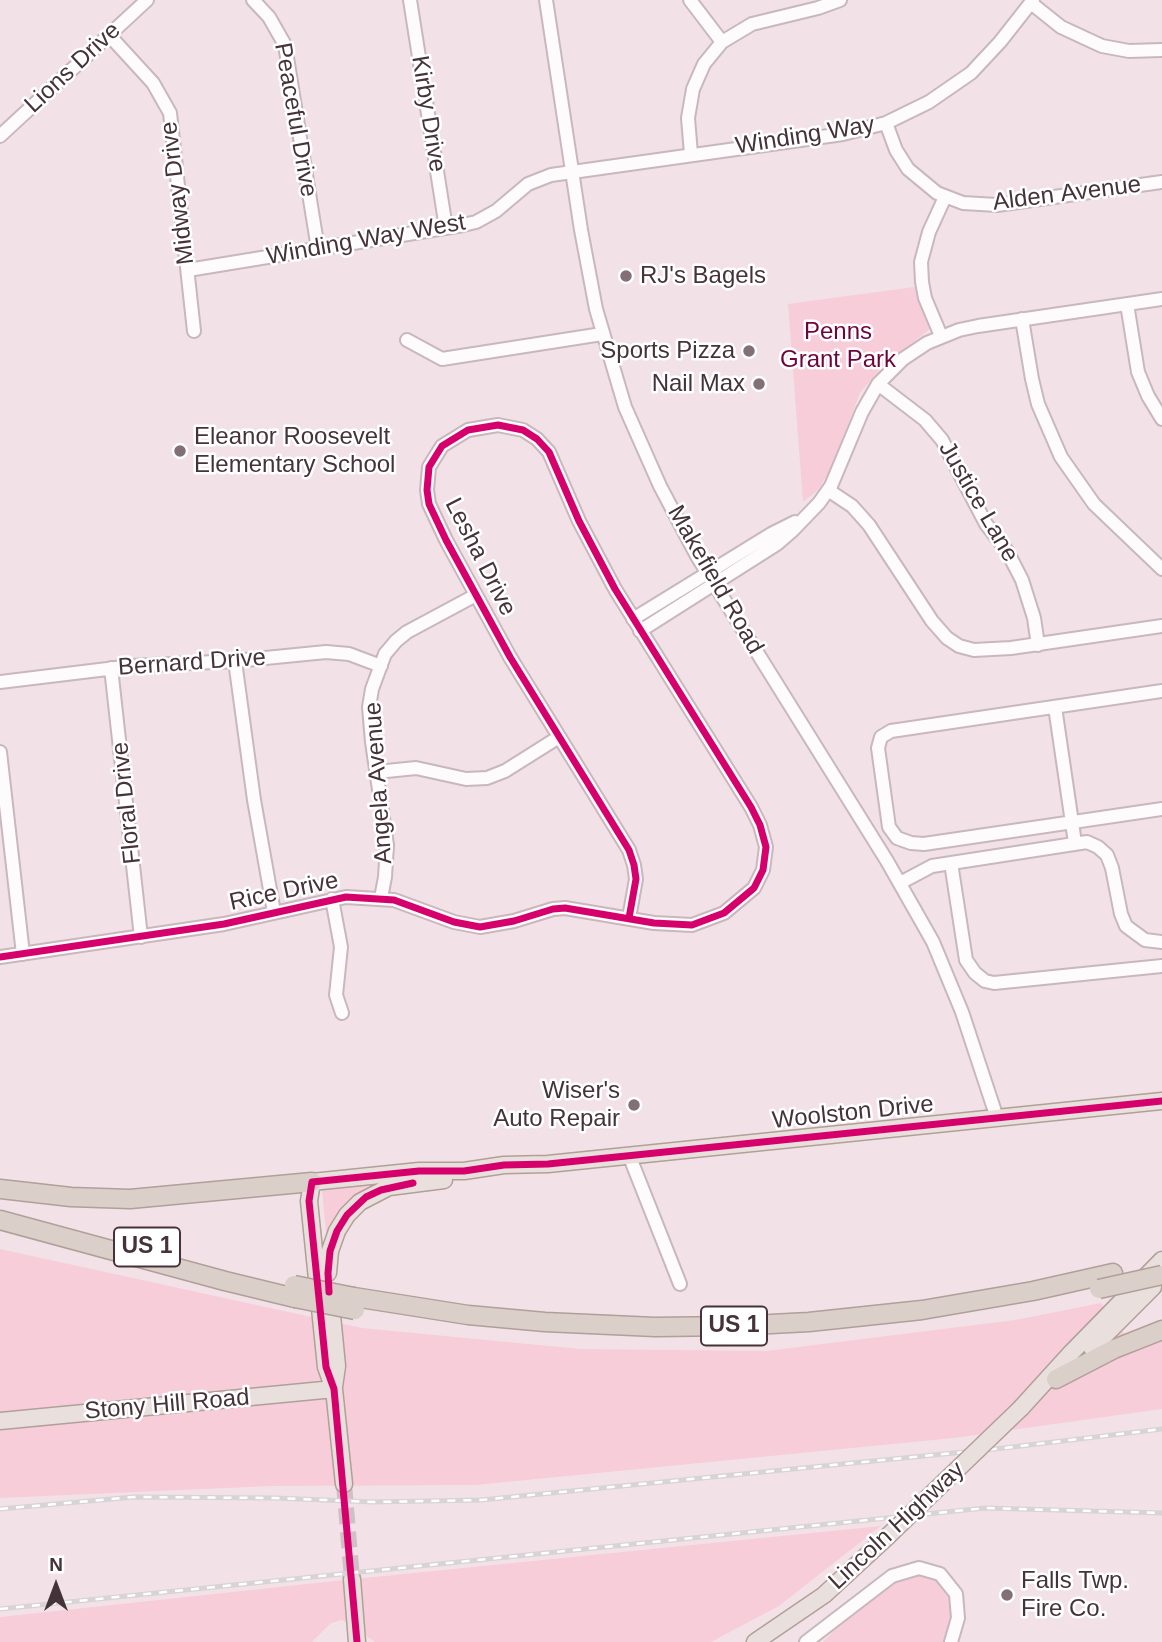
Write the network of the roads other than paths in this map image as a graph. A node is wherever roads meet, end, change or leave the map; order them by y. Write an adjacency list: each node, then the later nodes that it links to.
1 (147, 0): 8 (street, Lions Drive)
2 (253, 0): 18 (street, Peaceful Drive)
3 (410, 0): 17 (street, Kirby Drive)
4 (547, 0): 14 (street, Makefield Road)
5 (690, 0): 9 (street)
6 (840, 0): 9 (street)
7 (1032, 2): 10 (street); 11 (street, Winding Way)
8 (109, 35): 12 (street, Lions Drive); 19 (street, Midway Drive)
9 (722, 43): 13 (street)
10 (1162, 50)
11 (886, 123): 13 (street, Winding Way); 16 (street, Alden Avenue)
12 (0, 136)
13 (691, 154): 14 (street, Winding Way)
14 (573, 171): 17 (street, Winding Way West); 24 (street, Makefield Road)
15 (1162, 182): 16 (street, Alden Avenue)
16 (945, 197): 25 (street)
17 (446, 228): 18 (street, Winding Way West)
18 (318, 249): 19 (street, Winding Way West)
19 (188, 270): 23 (street, Midway Drive)
20 (1162, 299): 21 (street)
21 (1127, 304): 22 (street); 28 (street)
22 (1022, 319): 25 (street); 30 (street)
23 (194, 331)
24 (602, 334): 26 (street); 31 (street, Makefield Road)
25 (941, 336): 27 (street)
26 (407, 340)
27 (878, 384): 29 (street); 36 (street, Justice Lane)
28 (1162, 419)
29 (828, 490): 31 (street); 36 (street)
30 (1162, 569)
31 (711, 579): 33 (street); 35 (street); 52 (street, Makefield Road)
32 (476, 595): 33 (street, Lesha Drive); 38 (street, Angela Avenue); 43 (street, Lesha Drive)
33 (633, 619): 35 (street, Rice Drive)
34 (1162, 625): 36 (street)
35 (640, 631): 56 (street, Rice Drive)
36 (1038, 645)
37 (235, 661): 38 (street, Bernard Drive); 39 (street, Bernard Drive); 55 (street)
38 (381, 666): 45 (street, Angela Avenue)
39 (111, 668): 40 (street, Bernard Drive); 57 (street, Floral Drive)
40 (0, 681)
41 (1162, 691): 42 (street)
42 (1055, 707): 47 (street); 49 (street)
43 (559, 737): 45 (street); 56 (street, Lesha Drive)
44 (0, 752): 59 (street)
45 (377, 772): 53 (street, Angela Avenue)
46 (1162, 809): 47 (street)
47 (1071, 822): 48 (street); 49 (street)
48 (1075, 843): 50 (street); 58 (street)
49 (925, 844): 51 (street)
50 (951, 863): 51 (street); 61 (street)
51 (928, 868): 52 (street)
52 (900, 883): 64 (street, Makefield Road)
53 (381, 898): 54 (street, Rice Drive); 56 (street, Rice Drive)
54 (332, 899): 55 (street, Rice Drive); 62 (street)
55 (274, 912): 57 (street, Rice Drive)
56 (629, 918)
57 (141, 937): 59 (street, Rice Drive)
58 (1162, 942)
59 (23, 954): 60 (street, Rice Drive)
60 (0, 957)
61 (1162, 966)
62 (342, 1013)
63 (1162, 1101): 64 (main road, Woolston Drive)
64 (997, 1118): 65 (main road, Woolston Drive)
65 (629, 1155): 66 (main road, Woolston Drive); 76 (street)
66 (548, 1164): 67 (main road, Woolston Drive); 74 (main road, Woolston Drive)
67 (312, 1182): 68 (highway); 74 (main road, Woolston Drive); 81 (main road, Woolston Drive)
68 (0, 1189)
69 (0, 1207): 77 (highway, US 1)
70 (0, 1220): 72 (highway, US 1)
71 (0, 1233): 72 (highway)
72 (141, 1258): 77 (highway, US 1)
73 (1162, 1261): 78 (highway, US 1); 82 (main road, Lincoln Highway)
74 (328, 1273): 81 (main road, Woolston Drive)
75 (1162, 1276): 78 (highway, US 1, bridge); 80 (main road, Lincoln Highway)
76 (680, 1284)
77 (295, 1291): 78 (highway, US 1, bridge)
78 (355, 1303)
79 (1162, 1330): 80 (highway)
80 (1056, 1379): 82 (main road, Lincoln Highway)
81 (334, 1389): 83 (main road, Stony Hill Road); 84 (main road, Woolston Drive)
82 (1021, 1409): 86 (main road, Lincoln Highway, bridge)
83 (0, 1421)
84 (344, 1484)
85 (352, 1579): 87 (main road)
86 (760, 1638): 88 (main road, Lincoln Highway)
87 (357, 1642)
88 (747, 1642)
89 (806, 1642): 90 (street)
90 (951, 1642)

